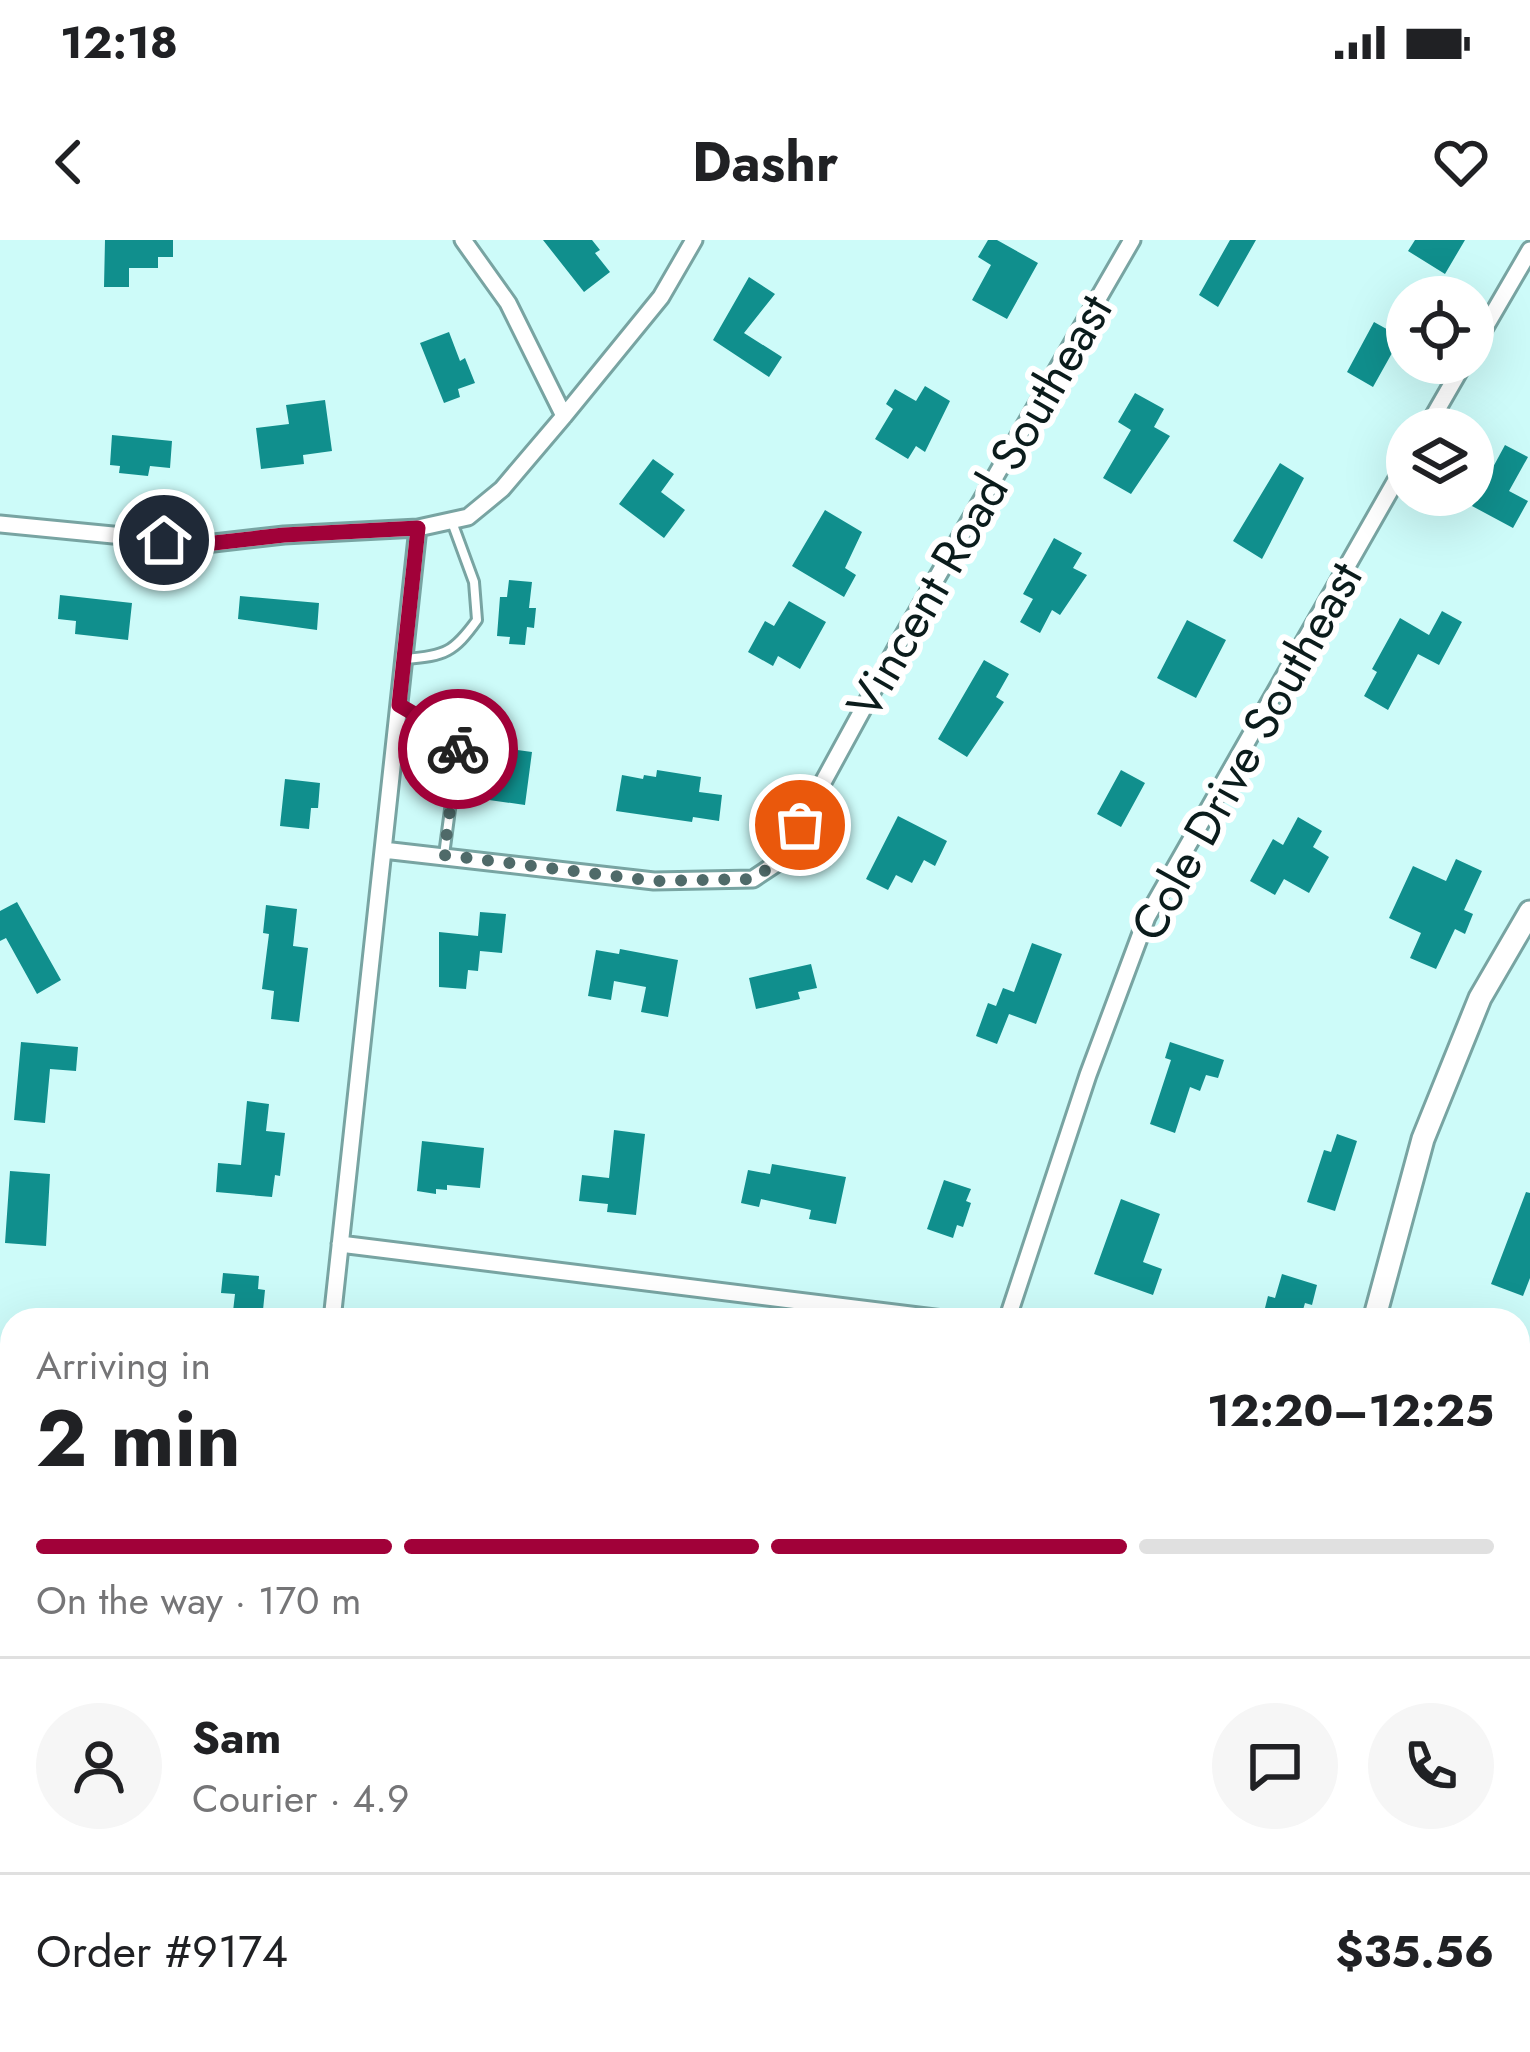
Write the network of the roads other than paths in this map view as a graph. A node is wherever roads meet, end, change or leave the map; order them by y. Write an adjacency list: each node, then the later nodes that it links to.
1 (463, 240): 6 (street)
2 (694, 240): 6 (street)
3 (1132, 240): 14 (street, Vincent Road Southeast)
4 (1530, 250): 5 (street)
5 (1494, 312)
6 (564, 416): 8 (street)
7 (1386, 498): 19 (street, Cole Drive Southeast)
8 (452, 520): 10 (street); 11 (lane)
9 (0, 524): 10 (street)
10 (418, 528): 11 (street)
11 (404, 659): 12 (street)
12 (399, 705): 13 (street); 14 (lane)
13 (383, 850): 14 (street, Vincent Road Southeast); 16 (street)
14 (444, 855)
15 (1530, 912): 20 (main road)
16 (340, 1244): 17 (street); 18 (street)
17 (333, 1308)
18 (855, 1308)
19 (1011, 1308)
20 (1377, 1308)

